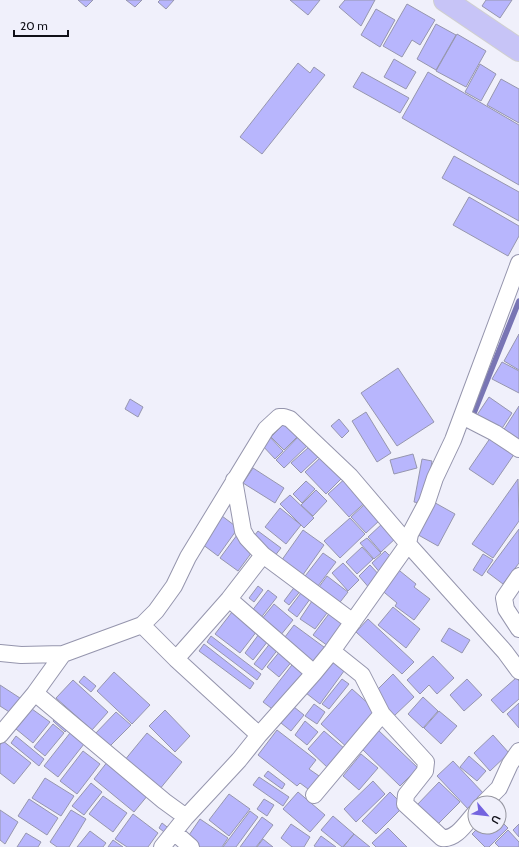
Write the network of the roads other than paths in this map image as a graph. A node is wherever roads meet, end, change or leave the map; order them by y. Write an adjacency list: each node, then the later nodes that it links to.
1 (444, 0): 2 (main road)
2 (519, 50)
3 (519, 263): 4 (street)
4 (462, 416): 5 (street); 7 (street)
5 (519, 449)
6 (234, 480): 7 (street); 8 (street); 12 (street)
7 (408, 544): 11 (street); 13 (street)
8 (263, 555): 10 (street); 11 (street)
9 (519, 576): 13 (street)
10 (229, 599): 17 (street); 19 (street)
11 (353, 622): 14 (street)
12 (142, 625): 16 (street); 17 (street)
13 (512, 639): 18 (street)
14 (332, 651): 19 (street); 21 (street)
15 (0, 653): 16 (street)
16 (62, 654): 20 (street)
17 (176, 659): 23 (street)
18 (519, 670)
19 (314, 674): 23 (street)
20 (35, 693): 22 (street); 27 (street)
21 (382, 714): 26 (street); 28 (street)
22 (0, 735)
23 (259, 735): 27 (street)
24 (519, 751): 25 (street)
25 (491, 795)
26 (314, 796)
27 (186, 818): 29 (street)
28 (467, 822)
29 (174, 832): 30 (street); 31 (street)
30 (162, 847)
31 (191, 847)

